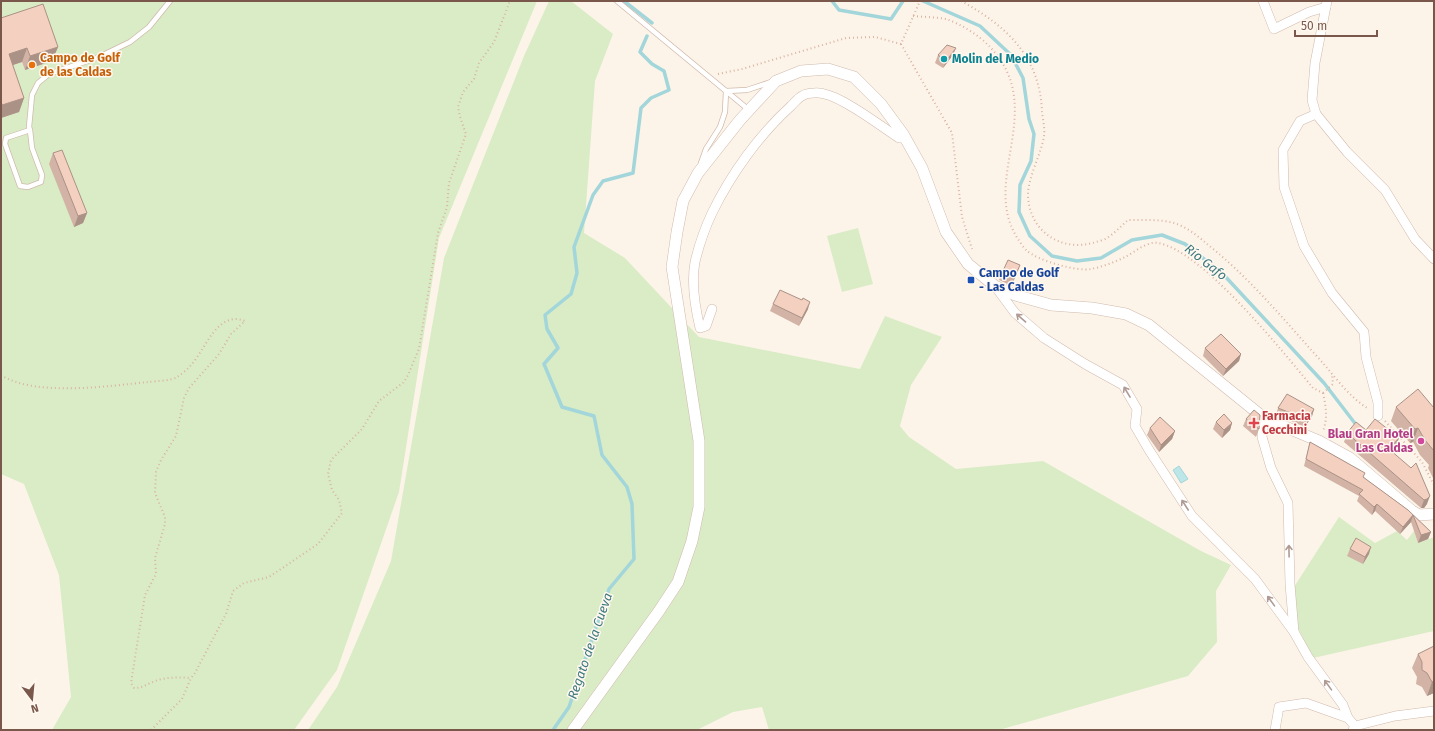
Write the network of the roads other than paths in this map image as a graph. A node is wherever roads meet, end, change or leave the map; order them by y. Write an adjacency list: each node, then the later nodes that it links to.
1 (170, 1): 9 (lane)
2 (617, 1): 6 (lane)
3 (1263, 1): 4 (street)
4 (1327, 4): 8 (street)
5 (776, 81): 6 (lane); 7 (street); 10 (street)
6 (726, 91): 7 (lane); 11 (lane)
7 (749, 110): 11 (street)
8 (1316, 114): 12 (street); 15 (street)
9 (30, 130): 9 (lane)
10 (905, 138): 13 (street); 14 (street)
11 (698, 173): 22 (street)
12 (1434, 259)
13 (995, 286): 16 (street); 18 (street, one-way to 13)
14 (712, 309)
15 (1378, 416)
16 (1264, 418): 17 (street); 18 (street, one-way to 16)
17 (1434, 514)
18 (1294, 632): 20 (street, one-way to 18)
19 (1434, 711): 21 (street)
20 (1348, 718): 21 (street); 23 (street)
21 (1354, 728)
22 (573, 730)
23 (1275, 730)

